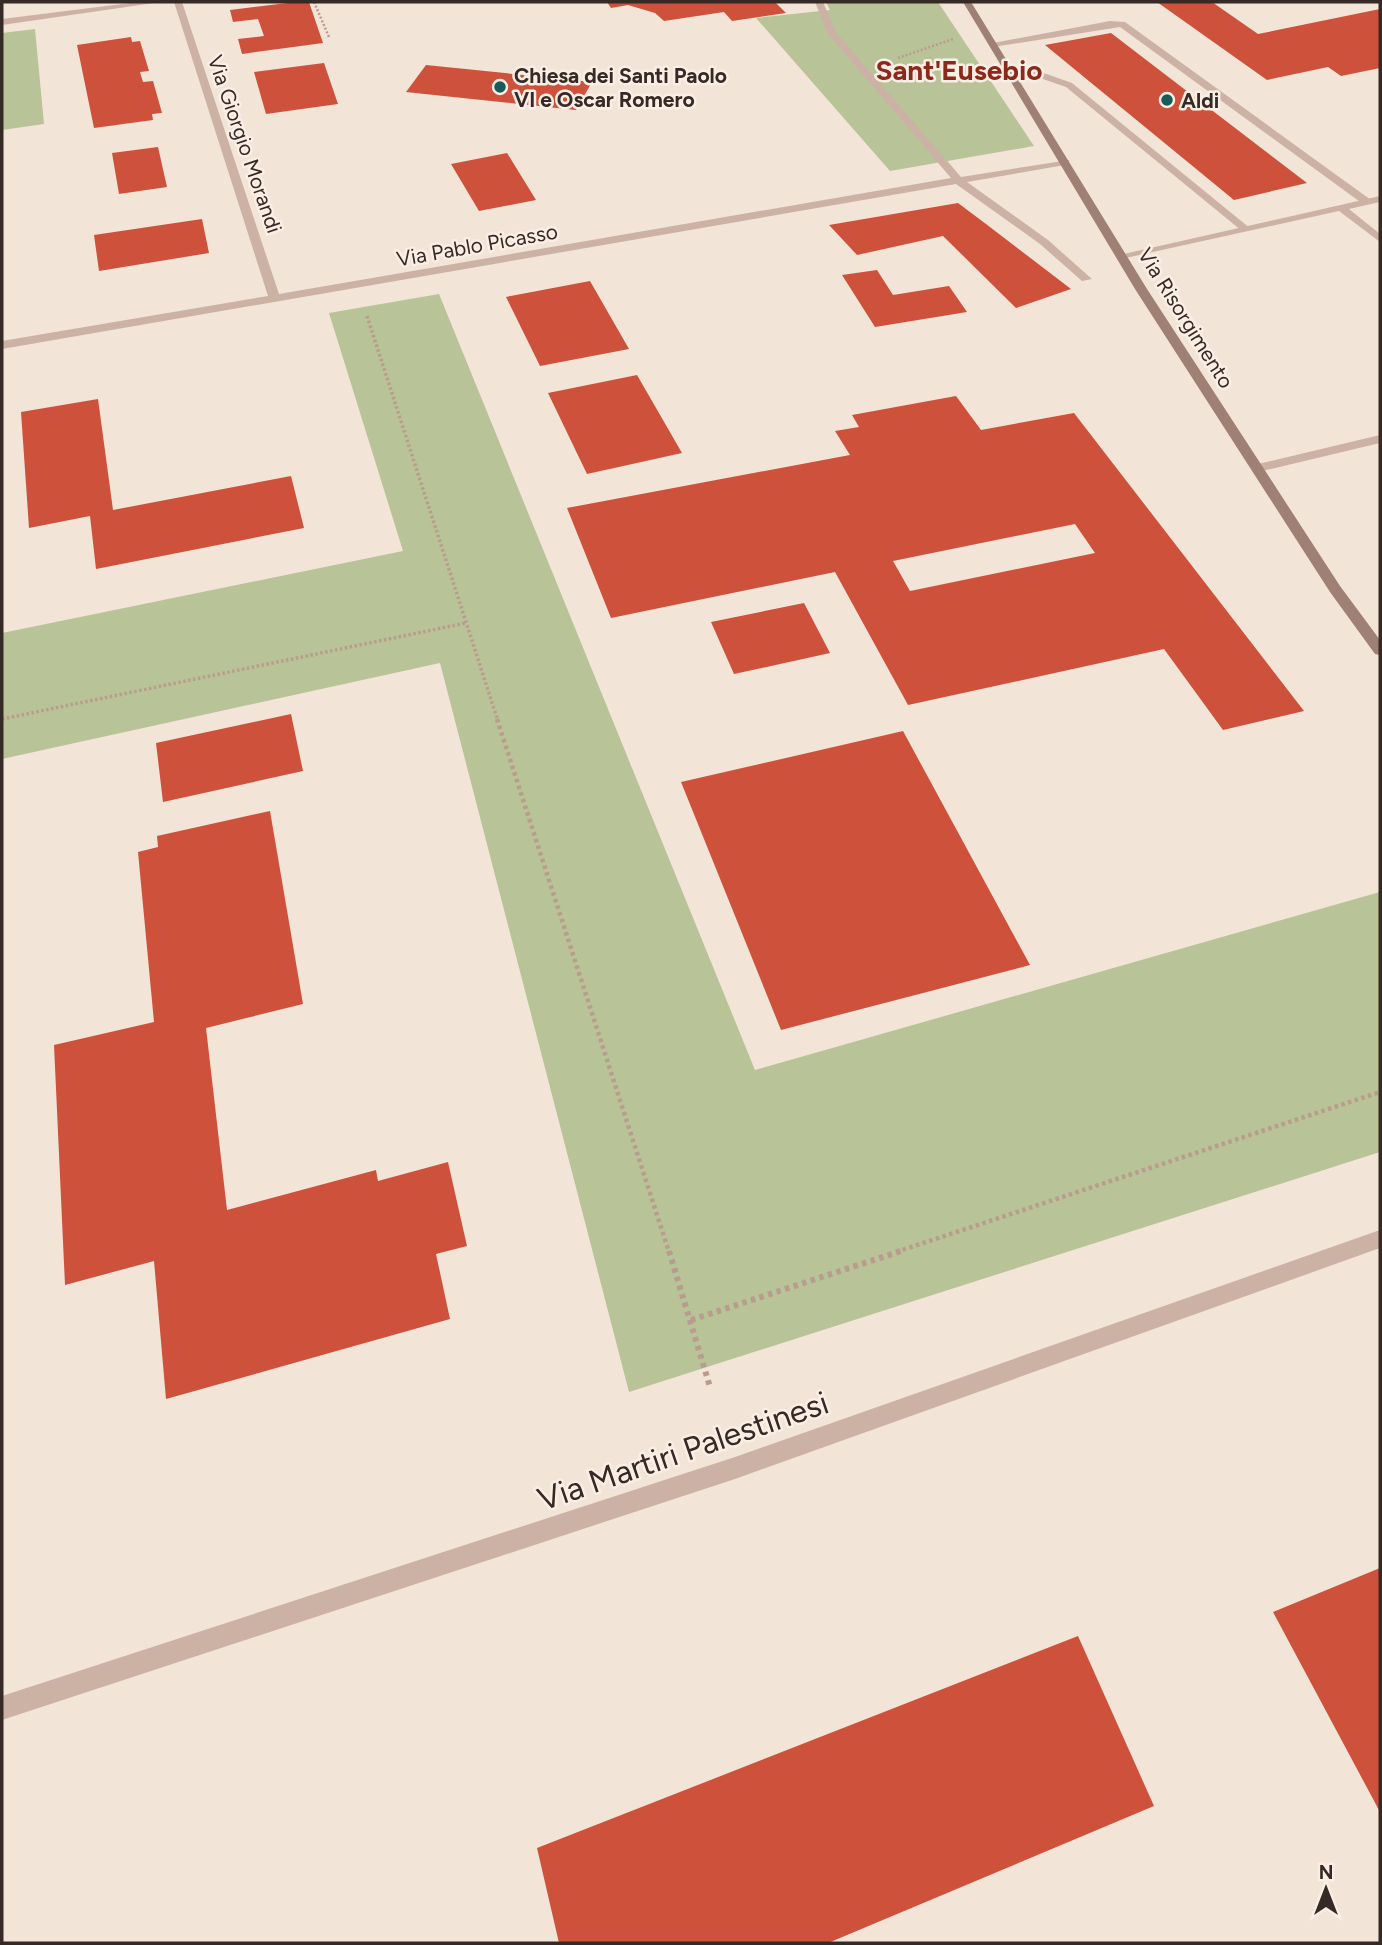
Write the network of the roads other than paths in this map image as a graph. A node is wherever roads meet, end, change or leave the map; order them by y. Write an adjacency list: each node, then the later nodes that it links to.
1 (157, 2): 6 (street)
2 (178, 2): 19 (street, Via Giorgio Morandi)
3 (819, 2): 11 (street)
4 (967, 2): 8 (street, Via Risorgimento)
5 (29, 7): 6 (street)
6 (31, 18): 7 (street)
7 (2, 22)
8 (993, 44): 9 (street, Via Risorgimento); 13 (street)
9 (1010, 73): 10 (street, Via Risorgimento); 15 (street)
10 (1065, 162): 11 (street, Via Pablo Picasso); 17 (street, Via Risorgimento)
11 (959, 181): 18 (street); 19 (street, Via Pablo Picasso)
12 (1380, 199): 13 (street)
13 (1367, 202): 14 (street)
14 (1341, 208): 15 (street); 16 (street)
15 (1246, 229): 17 (street)
16 (1380, 239)
17 (1121, 256): 22 (street, Via Risorgimento)
18 (1086, 279)
19 (275, 299): 20 (street, Via Pablo Picasso)
20 (2, 345)
21 (1380, 439): 22 (street)
22 (1258, 468): 23 (street, Via Risorgimento)
23 (1380, 650)
24 (1380, 1239): 25 (street, Via Martiri Palestinesi)
25 (2, 1708)

